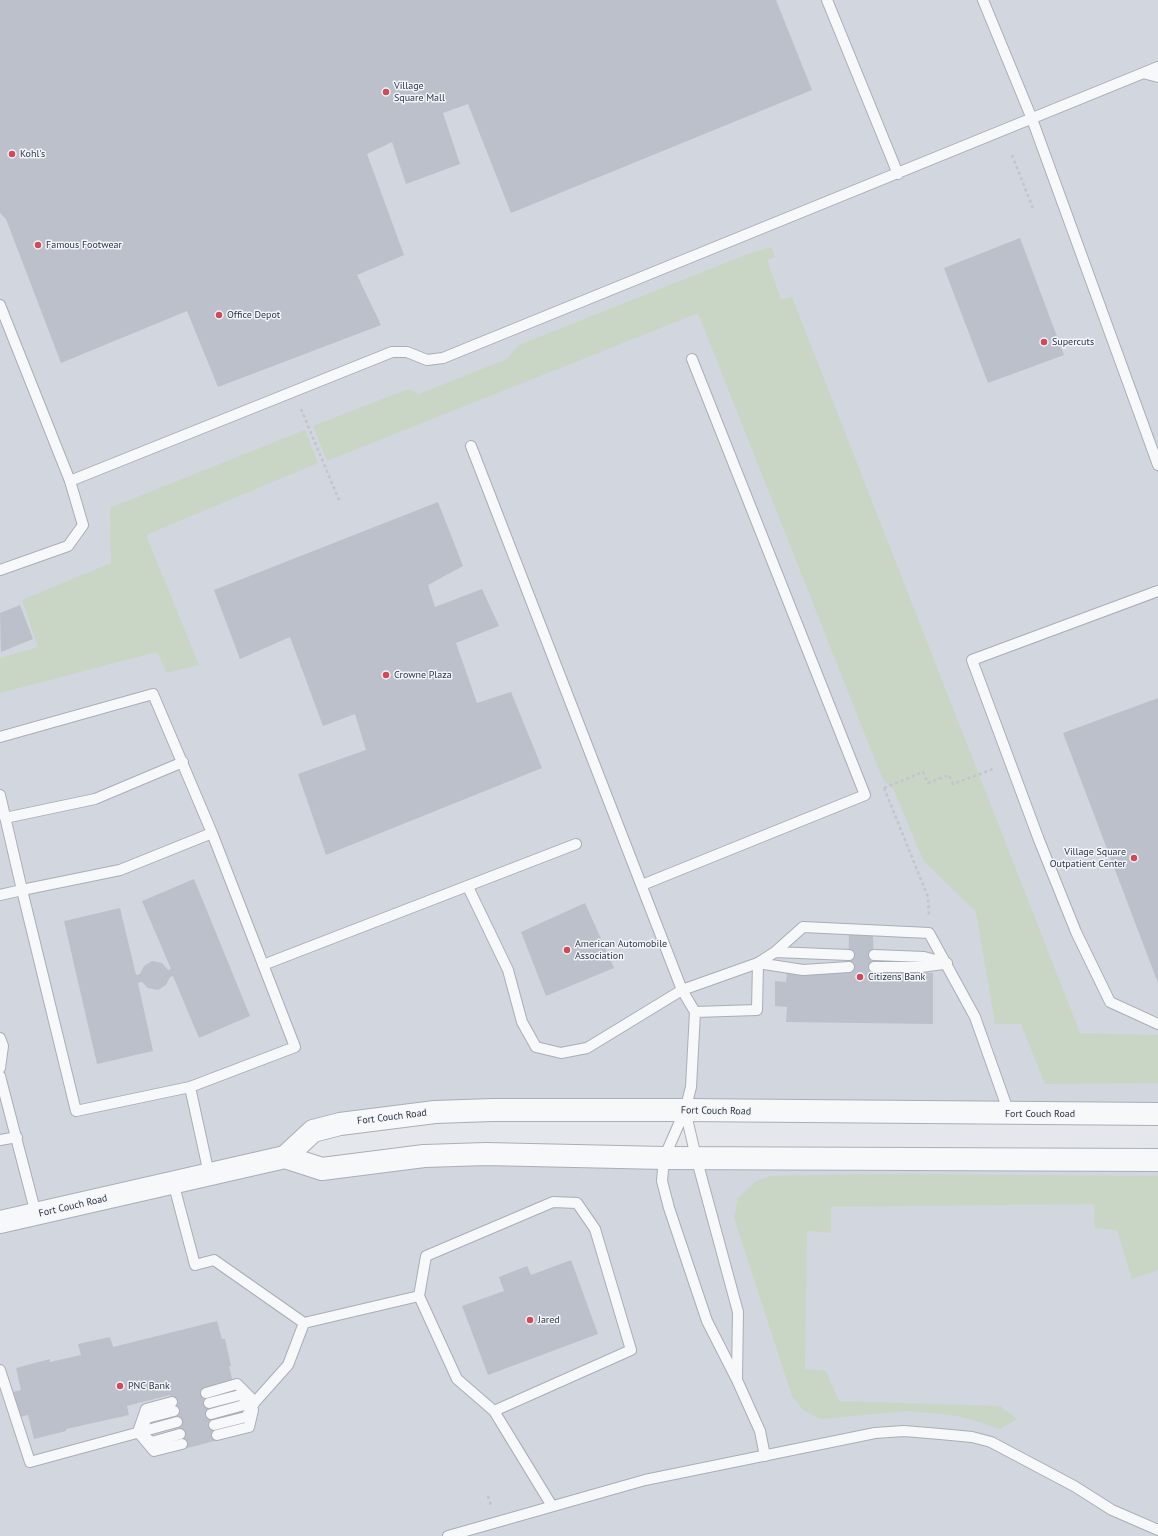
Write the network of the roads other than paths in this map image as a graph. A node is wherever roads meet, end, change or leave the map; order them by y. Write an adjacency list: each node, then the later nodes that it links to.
1 (827, 0): 7 (lane)
2 (983, 0): 6 (lane)
3 (1158, 67): 4 (lane)
4 (1143, 73): 5 (lane); 6 (lane)
5 (1158, 77)
6 (1032, 119): 7 (lane); 11 (lane)
7 (898, 174): 12 (lane)
8 (0, 305): 12 (lane)
9 (692, 359): 21 (lane)
10 (471, 446): 21 (lane)
11 (1158, 465)
12 (70, 481): 13 (lane)
13 (0, 570)
14 (1158, 591): 35 (lane)
15 (0, 737): 16 (lane)
16 (183, 762): 18 (lane); 19 (lane)
17 (0, 795): 18 (lane)
18 (5, 818): 23 (lane)
19 (212, 833): 23 (lane); 30 (lane)
20 (576, 844): 22 (lane)
21 (642, 885): 33 (lane)
22 (468, 887): 30 (lane); 33 (lane)
23 (22, 890): 24 (lane); 39 (lane)
24 (0, 895)
25 (775, 952): 26 (lane); 28 (lane); 29 (lane)
26 (849, 955)
27 (874, 955): 29 (lane)
28 (758, 963): 32 (lane); 33 (lane); 34 (lane)
29 (947, 964): 31 (lane); 41 (lane)
30 (263, 965): 39 (lane)
31 (874, 967)
32 (849, 968)
33 (682, 990): 34 (lane)
34 (695, 1012): 40 (lane)
35 (1157, 1024)
36 (0, 1038): 37 (lane)
37 (0, 1068)
38 (0, 1076): 43 (lane)
39 (190, 1087): 49 (lane)
40 (685, 1110): 41 (street, Fort Couch Road); 45 (street, Fort Couch Road); 46 (lane); 47 (lane)
41 (1009, 1113): 42 (street, Fort Couch Road)
42 (1158, 1114)
43 (17, 1137): 44 (lane); 51 (lane)
44 (0, 1140)
45 (285, 1157): 47 (street); 49 (street, Fort Couch Road)
46 (696, 1157): 47 (street); 48 (street); 56 (lane)
47 (664, 1158): 56 (lane)
48 (1158, 1160)
49 (209, 1174): 50 (street, Fort Couch Road)
50 (173, 1182): 51 (street, Fort Couch Road); 54 (lane)
51 (36, 1214): 52 (street, Fort Couch Road)
52 (0, 1222)
53 (419, 1296): 54 (lane); 60 (lane); 60 (lane)
54 (304, 1323): 58 (lane)
55 (0, 1370): 64 (lane)
56 (737, 1380): 66 (lane)
57 (207, 1398): 58 (lane)
58 (255, 1402): 61 (lane); 63 (lane)
59 (173, 1407): 64 (lane)
60 (494, 1411): 67 (lane)
61 (211, 1414)
62 (177, 1422): 64 (lane)
63 (216, 1430)
64 (138, 1432): 65 (lane)
65 (181, 1439)
66 (765, 1456): 67 (lane); 68 (lane)
67 (552, 1506): 69 (lane)
68 (1158, 1530)
69 (448, 1536)

